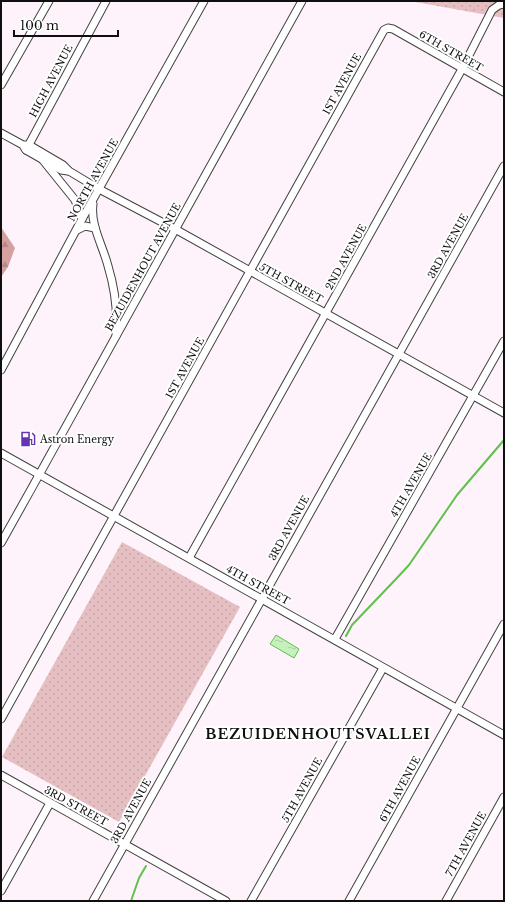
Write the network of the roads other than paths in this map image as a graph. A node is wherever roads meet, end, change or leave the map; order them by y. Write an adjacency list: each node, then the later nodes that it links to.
1 (49, 1): 8 (street)
2 (106, 1): 11 (street, HIGH AVENUE)
3 (204, 1): 15 (street, NORTH AVENUE)
4 (302, 1): 19 (street, BEZUIDENHOUT AVENUE)
5 (504, 4): 7 (street, 2ND AVENUE)
6 (388, 28): 7 (street, 6TH STREET); 21 (street, 1ST AVENUE)
7 (462, 69): 9 (street, 6TH STREET); 22 (street, 2ND AVENUE)
8 (1, 85)
9 (504, 92)
10 (1, 133): 11 (street)
11 (26, 147): 12 (street, 5TH STREET); 14 (street, 5TH STREET)
12 (42, 159): 14 (street, 5TH STREET); 17 (street)
13 (504, 166): 25 (street, 3RD AVENUE)
14 (69, 171): 15 (street, 5TH STREET)
15 (99, 189): 16 (street, NORTH AVENUE); 19 (street, 5TH STREET)
16 (93, 200): 17 (street, NORTH AVENUE); 18 (street)
17 (82, 219): 20 (street, NORTH AVENUE)
18 (95, 228): 20 (street); 23 (street)
19 (175, 229): 21 (street, 5TH STREET); 23 (street, BEZUIDENHOUT AVENUE)
20 (77, 230): 26 (street, NORTH AVENUE)
21 (250, 272): 22 (street, 5TH STREET); 31 (street, 1ST AVENUE)
22 (326, 314): 25 (street, 5TH STREET); 33 (street, 2ND AVENUE)
23 (116, 337): 30 (street, BEZUIDENHOUT AVENUE)
24 (504, 341): 27 (street, 4TH AVENUE)
25 (399, 355): 27 (street, 5TH STREET); 34 (street, 3RD AVENUE)
26 (1, 370)
27 (474, 396): 28 (street, 5TH STREET); 36 (street, 4TH AVENUE)
28 (504, 413)
29 (1, 453): 30 (street, 4TH STREET)
30 (39, 474): 31 (street, 4TH STREET); 32 (street, BEZUIDENHOUT AVENUE)
31 (114, 516): 33 (street, 4TH STREET); 39 (street, 1ST AVENUE)
32 (1, 543)
33 (189, 558): 34 (street, 4TH STREET)
34 (262, 598): 36 (street, 4TH STREET); 44 (street, 3RD AVENUE)
35 (504, 624): 38 (street, 6TH AVENUE)
36 (335, 639): 37 (street, 4TH STREET)
37 (383, 668): 38 (street, 4TH STREET); 48 (street, 5TH AVENUE)
38 (456, 709): 40 (street, 4TH STREET); 49 (street, 6TH AVENUE)
39 (1, 719)
40 (504, 735)
41 (1, 776): 43 (street, 3RD STREET)
42 (504, 797): 50 (street, 7TH AVENUE)
43 (50, 803): 44 (street, 3RD STREET); 45 (street)
44 (124, 844): 46 (street, 3RD AVENUE); 47 (street, 3RD STREET)
45 (1, 891)
46 (92, 901)
47 (226, 901)
48 (251, 901)
49 (349, 901)
50 (446, 901)

